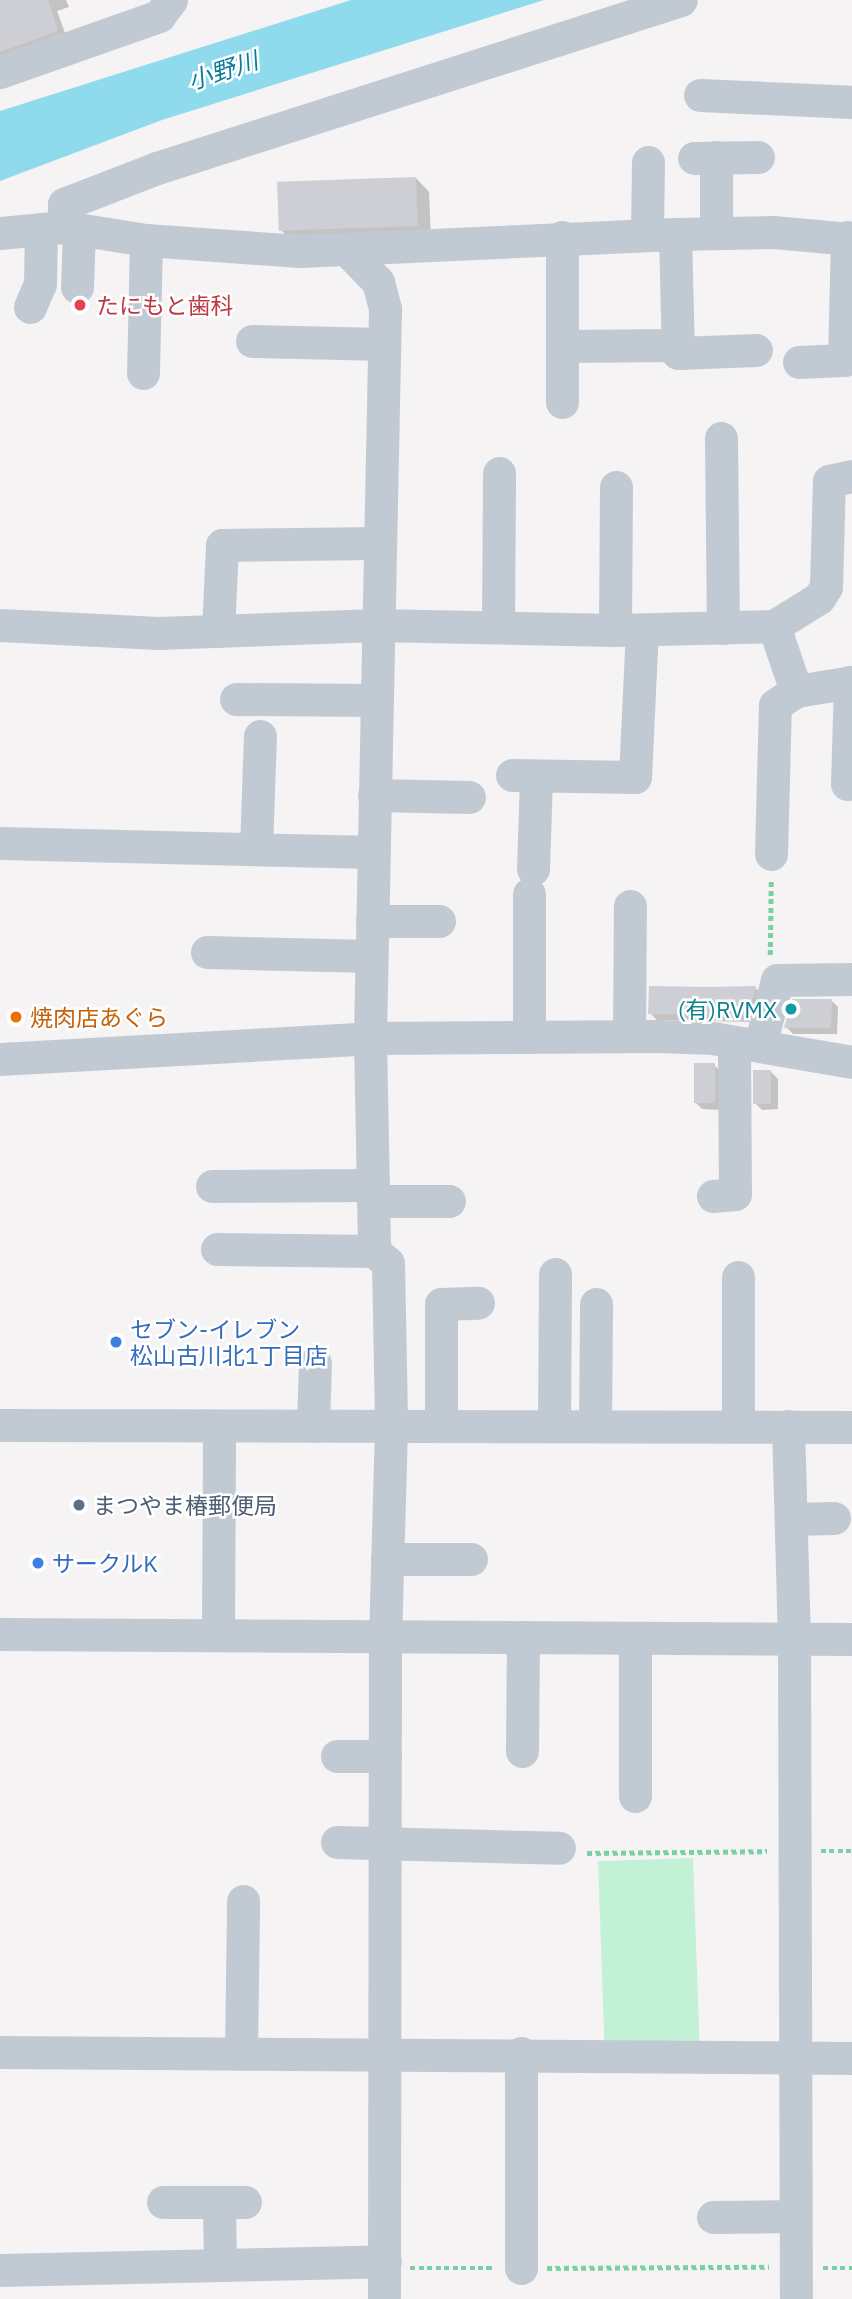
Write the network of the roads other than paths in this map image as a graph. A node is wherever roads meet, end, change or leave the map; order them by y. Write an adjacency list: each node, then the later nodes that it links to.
1 (171, 0): 3 (street)
2 (681, 0): 8 (street)
3 (0, 72)
4 (699, 95): 5 (street)
5 (852, 102)
6 (758, 156): 10 (street)
7 (648, 162): 11 (street)
8 (62, 229): 9 (street); 14 (street); 16 (street); 17 (street)
9 (0, 233)
10 (716, 233): 11 (street); 13 (street)
11 (661, 234): 12 (street); 20 (street)
12 (562, 237): 15 (street); 21 (street)
13 (849, 238): 23 (street)
14 (146, 240): 15 (street); 24 (street)
15 (348, 251): 19 (street)
16 (77, 287)
17 (30, 307)
18 (252, 340): 19 (street)
19 (384, 344): 30 (street)
20 (678, 345): 21 (street); 22 (street)
21 (563, 346): 25 (street)
22 (756, 350)
23 (799, 362)
24 (143, 373)
25 (562, 402)
26 (721, 438): 35 (street)
27 (499, 473): 33 (street)
28 (852, 476): 34 (street)
29 (615, 486): 36 (street)
30 (378, 543): 32 (street); 37 (street)
31 (0, 625): 37 (street)
32 (377, 625): 33 (street); 37 (street); 41 (street)
33 (498, 626): 36 (street)
34 (774, 626): 35 (street); 39 (street)
35 (723, 628): 36 (street)
36 (629, 630): 57 (street)
37 (218, 631)
38 (851, 682): 39 (street); 43 (street)
39 (796, 691): 49 (street)
40 (236, 699): 41 (street)
41 (376, 700): 44 (street)
42 (260, 736): 47 (street)
43 (847, 784)
44 (374, 794): 45 (street); 48 (street)
45 (469, 797)
46 (0, 843): 47 (street)
47 (256, 849): 48 (street)
48 (373, 852): 51 (street)
49 (771, 854)
50 (630, 906): 56 (street)
51 (372, 921): 52 (street); 54 (street)
52 (439, 921)
53 (207, 952): 54 (street)
54 (371, 956): 58 (street)
55 (852, 979): 59 (street)
56 (629, 1036): 57 (street); 59 (street)
57 (529, 1037): 58 (street)
58 (370, 1038): 60 (street); 63 (street)
59 (747, 1043): 61 (street); 64 (street)
60 (0, 1059)
61 (852, 1062)
62 (212, 1186): 63 (street)
63 (373, 1193): 65 (street); 67 (street)
64 (713, 1196)
65 (433, 1209)
66 (217, 1249): 67 (street)
67 (374, 1251): 76 (street)
68 (555, 1273): 78 (street)
69 (730, 1292): 80 (street)
70 (478, 1303): 77 (street)
71 (596, 1304): 79 (street)
72 (315, 1363): 75 (street)
73 (0, 1425): 74 (street)
74 (219, 1426): 75 (street); 88 (street)
75 (313, 1426): 76 (street)
76 (391, 1426): 77 (street); 85 (street)
77 (441, 1426): 78 (street)
78 (554, 1426): 79 (street)
79 (595, 1426): 80 (street)
80 (738, 1426): 81 (street)
81 (788, 1426): 82 (street); 84 (street)
82 (852, 1427)
83 (834, 1518): 84 (street)
84 (791, 1519): 92 (street)
85 (387, 1559): 86 (street); 89 (street)
86 (471, 1559)
87 (0, 1634): 88 (street)
88 (218, 1635): 89 (street)
89 (384, 1636): 90 (street); 96 (street)
90 (523, 1637): 91 (street); 94 (street)
91 (635, 1638): 92 (street); 97 (street)
92 (794, 1639): 93 (street); 106 (street)
93 (852, 1639)
94 (522, 1751)
95 (337, 1756): 96 (street)
96 (385, 1756): 99 (street)
97 (635, 1796)
98 (337, 1842): 99 (street)
99 (384, 1844): 100 (street); 105 (street)
100 (559, 1848)
101 (243, 1901): 103 (street)
102 (0, 2052): 103 (street)
103 (241, 2053): 105 (street)
104 (521, 2053): 105 (street); 106 (street); 112 (street)
105 (383, 2054): 114 (street)
106 (793, 2057): 107 (street); 109 (street)
107 (852, 2058)
108 (163, 2202): 111 (street)
109 (794, 2216): 110 (street); 115 (street)
110 (713, 2217)
111 (220, 2265): 113 (street); 114 (street)
112 (521, 2268)
113 (0, 2270)
114 (385, 2276)
115 (795, 2283)

